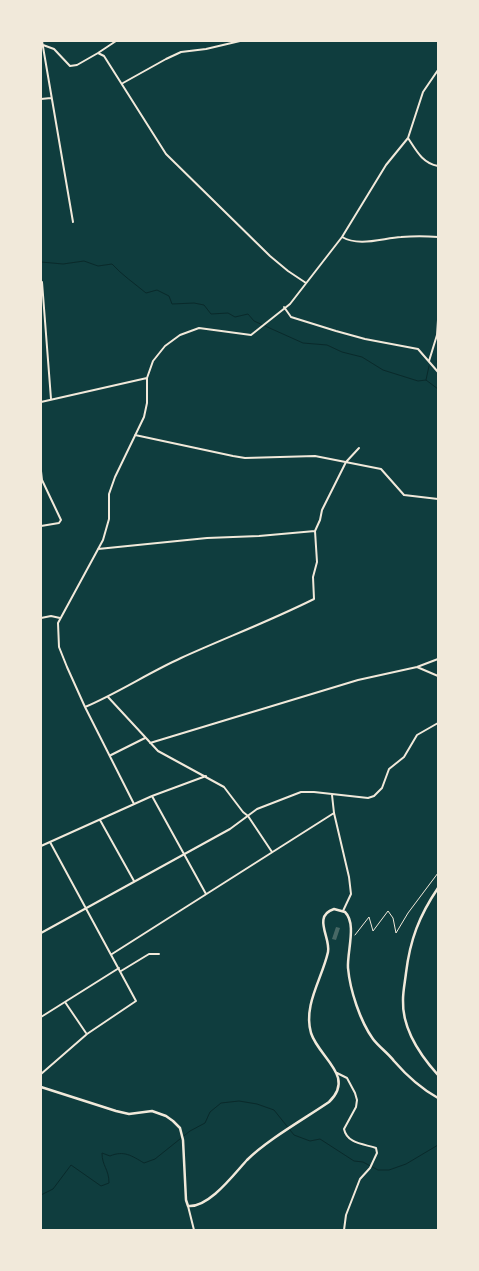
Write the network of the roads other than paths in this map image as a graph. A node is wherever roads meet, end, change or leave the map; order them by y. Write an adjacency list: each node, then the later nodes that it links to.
1 (42, 41): 4 (street)
2 (116, 41): 5 (street)
3 (240, 41): 7 (street)
4 (43, 45): 5 (street); 8 (street)
5 (98, 53): 7 (street)
6 (438, 70): 10 (street)
7 (123, 83): 17 (street)
8 (51, 98): 9 (street); 12 (street)
9 (41, 99)
10 (408, 138): 11 (street); 13 (street)
11 (438, 166)
12 (73, 222)
13 (342, 237): 14 (street); 17 (street)
14 (438, 237)
15 (438, 267): 18 (street)
16 (42, 282): 22 (street)
17 (306, 284): 19 (street)
18 (438, 290)
19 (284, 308): 23 (street); 25 (street)
20 (438, 320): 23 (street)
21 (41, 343): 22 (street)
22 (46, 344): 26 (street)
23 (429, 361): 24 (street)
24 (438, 372)
25 (147, 378): 26 (street); 28 (street)
26 (51, 399): 27 (street)
27 (41, 402)
28 (135, 435): 30 (street); 35 (street)
29 (359, 448): 30 (street)
30 (346, 462): 32 (street); 34 (street)
31 (41, 471): 33 (street)
32 (438, 499)
33 (41, 526)
34 (315, 531): 35 (street); 41 (street)
35 (98, 549): 37 (street)
36 (41, 618): 37 (street)
37 (60, 618): 42 (street)
38 (438, 660): 39 (street)
39 (418, 667): 40 (street); 45 (street)
40 (438, 676)
41 (108, 698): 42 (street); 44 (street)
42 (85, 707): 46 (street)
43 (438, 723): 48 (street)
44 (144, 738): 45 (street); 46 (street)
45 (150, 743): 47 (street)
46 (110, 756): 50 (street)
47 (206, 776): 49 (street); 52 (street)
48 (332, 795): 51 (street); 52 (street)
49 (152, 796): 50 (street); 57 (street)
50 (134, 804): 53 (street)
51 (334, 813): 56 (street); 62 (street)
52 (248, 816): 56 (street); 57 (street)
53 (100, 820): 54 (street); 58 (street)
54 (50, 842): 55 (street); 61 (street)
55 (41, 846)
56 (272, 852): 60 (street)
57 (184, 854): 58 (street); 60 (street)
58 (134, 881): 61 (street)
59 (438, 888): 73 (street)
60 (206, 894): 64 (street)
61 (86, 908): 63 (street); 64 (street)
62 (342, 911): 71 (street); 75 (street)
63 (41, 933)
64 (112, 954): 66 (street)
65 (159, 954): 67 (street)
66 (119, 968): 67 (street); 68 (street)
67 (121, 971): 70 (street)
68 (66, 1002): 69 (street); 70 (street)
69 (41, 1017)
70 (87, 1034): 72 (street)
71 (337, 1073): 76 (street); 80 (street)
72 (41, 1074)
73 (438, 1075)
74 (41, 1087): 76 (street)
75 (438, 1098)
76 (188, 1206): 77 (street)
77 (195, 1230)
78 (306, 1230): 79 (street)
79 (318, 1230)
80 (344, 1230)

